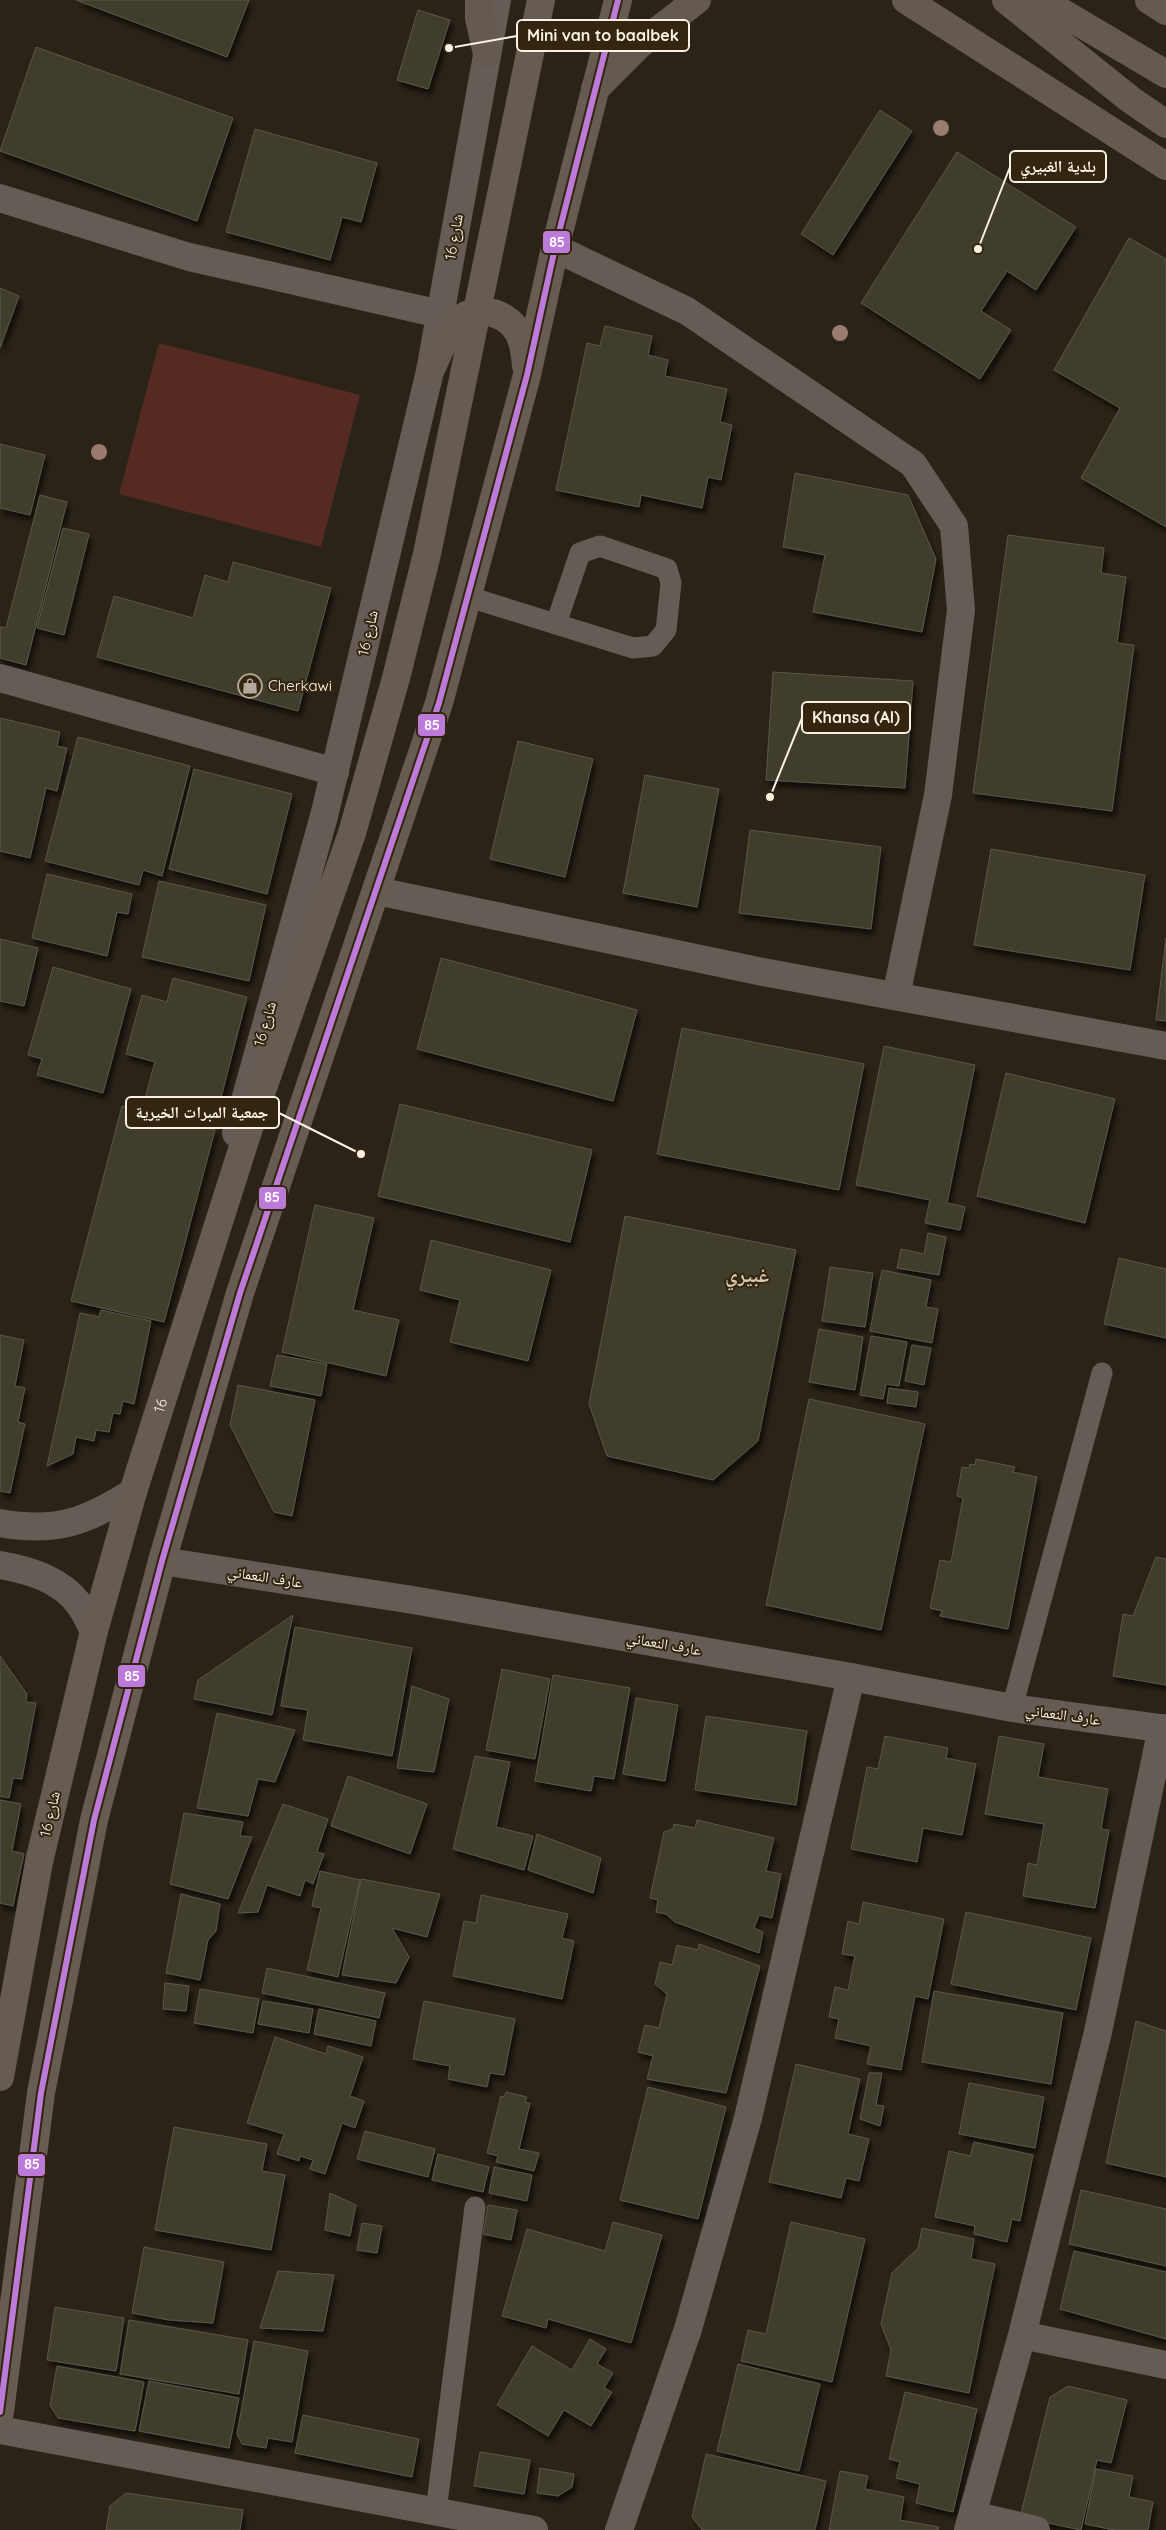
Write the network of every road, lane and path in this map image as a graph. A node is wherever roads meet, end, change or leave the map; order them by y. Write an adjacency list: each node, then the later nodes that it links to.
1 (478, 0): 11 (highway)
2 (497, 0): 11 (street, شارع 16)
3 (541, 0): 28 (main road, شارع 16, bridge)
4 (618, 0): 13 (main road)
5 (697, 0): 13 (highway)
6 (1006, 0): 14 (highway)
7 (1041, 0): 12 (highway)
8 (1149, 0): 10 (highway)
9 (908, 1): 15 (highway)
10 (1166, 10)
11 (487, 54): 18 (street, شارع 16)
12 (1166, 74)
13 (595, 89): 17 (main road)
14 (1166, 124)
15 (1166, 166)
16 (0, 198): 18 (street)
17 (555, 248): 20 (main road); 26 (street)
18 (440, 314): 19 (street, شارع 16)
19 (430, 371): 20 (main road); 24 (street, شارع 16)
20 (527, 375): 21 (main road)
21 (469, 597): 22 (lane); 25 (main road)
22 (556, 624): 22 (lane)
23 (0, 678): 24 (street)
24 (335, 772): 28 (street, شارع 16)
25 (377, 891): 26 (street); 33 (main road)
26 (896, 996): 27 (street)
27 (1166, 1046)
28 (208, 1258): 30 (main road, 16)
29 (1102, 1373): 37 (lane)
30 (133, 1492): 31 (street); 32 (main road, 16)
31 (0, 1523)
32 (115, 1554): 35 (main road, شارع 16)
33 (162, 1561): 36 (street, عارف النعماني); 43 (main road)
34 (0, 1564): 35 (street)
35 (94, 1631): 39 (main road, شارع 16)
36 (851, 1677): 37 (street, عارف النعماني); 48 (street)
37 (1012, 1708): 38 (street, عارف النعماني)
38 (1164, 1728): 41 (street)
39 (0, 2077)
40 (475, 2207): 45 (lane)
41 (1022, 2335): 42 (street); 46 (street)
42 (1166, 2365)
43 (0, 2412)
44 (0, 2430): 45 (street)
45 (436, 2511): 47 (street)
46 (971, 2523): 49 (street)
47 (534, 2530)
48 (619, 2530)
49 (1036, 2530)

